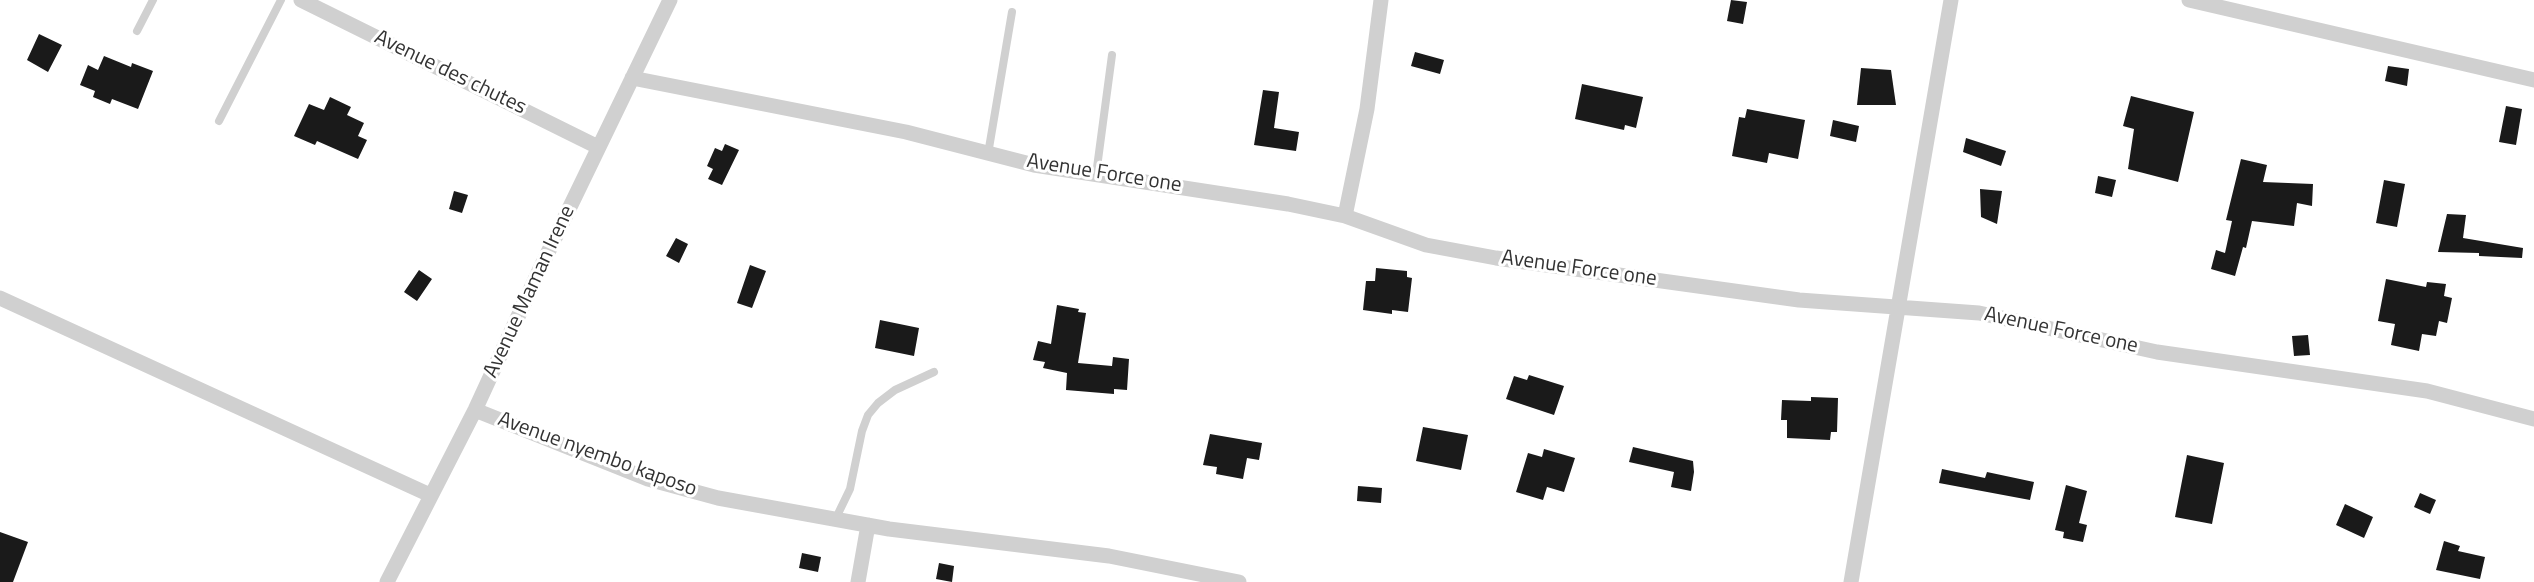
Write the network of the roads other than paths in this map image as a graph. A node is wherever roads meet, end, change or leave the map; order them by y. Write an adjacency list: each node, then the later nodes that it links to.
1 (153, 0): 9 (lane)
2 (281, 0): 13 (lane)
3 (301, 0): 14 (street, Avenue des chutes)
4 (670, 0): 11 (street, Avenue Maman Irene)
5 (1381, 0): 17 (street)
6 (1951, 0): 19 (street)
7 (2190, 0): 12 (street)
8 (1012, 12): 15 (lane)
9 (137, 32)
10 (1112, 55): 16 (lane)
11 (632, 78): 14 (street, Avenue Maman Irene); 15 (street, Avenue Force one)
12 (2534, 80)
13 (219, 121)
14 (598, 147): 21 (street, Avenue Maman Irene)
15 (987, 154): 16 (street, Avenue Force one)
16 (1096, 175): 17 (street, Avenue Force one)
17 (1345, 216): 19 (street, Avenue Force one)
18 (0, 298): 23 (street)
19 (1900, 309): 22 (street, Avenue Force one); 29 (street)
20 (934, 372): 24 (lane)
21 (475, 410): 23 (street, Avenue Maman Irene); 24 (street, Avenue nyembo kaposo)
22 (2534, 419)
23 (430, 495): 26 (street, Avenue Maman Irene)
24 (836, 518): 25 (street, Avenue nyembo kaposo)
25 (868, 525): 27 (street); 28 (street, Avenue nyembo kaposo)
26 (387, 582)
27 (858, 582)
28 (1239, 582)
29 (1851, 582)

